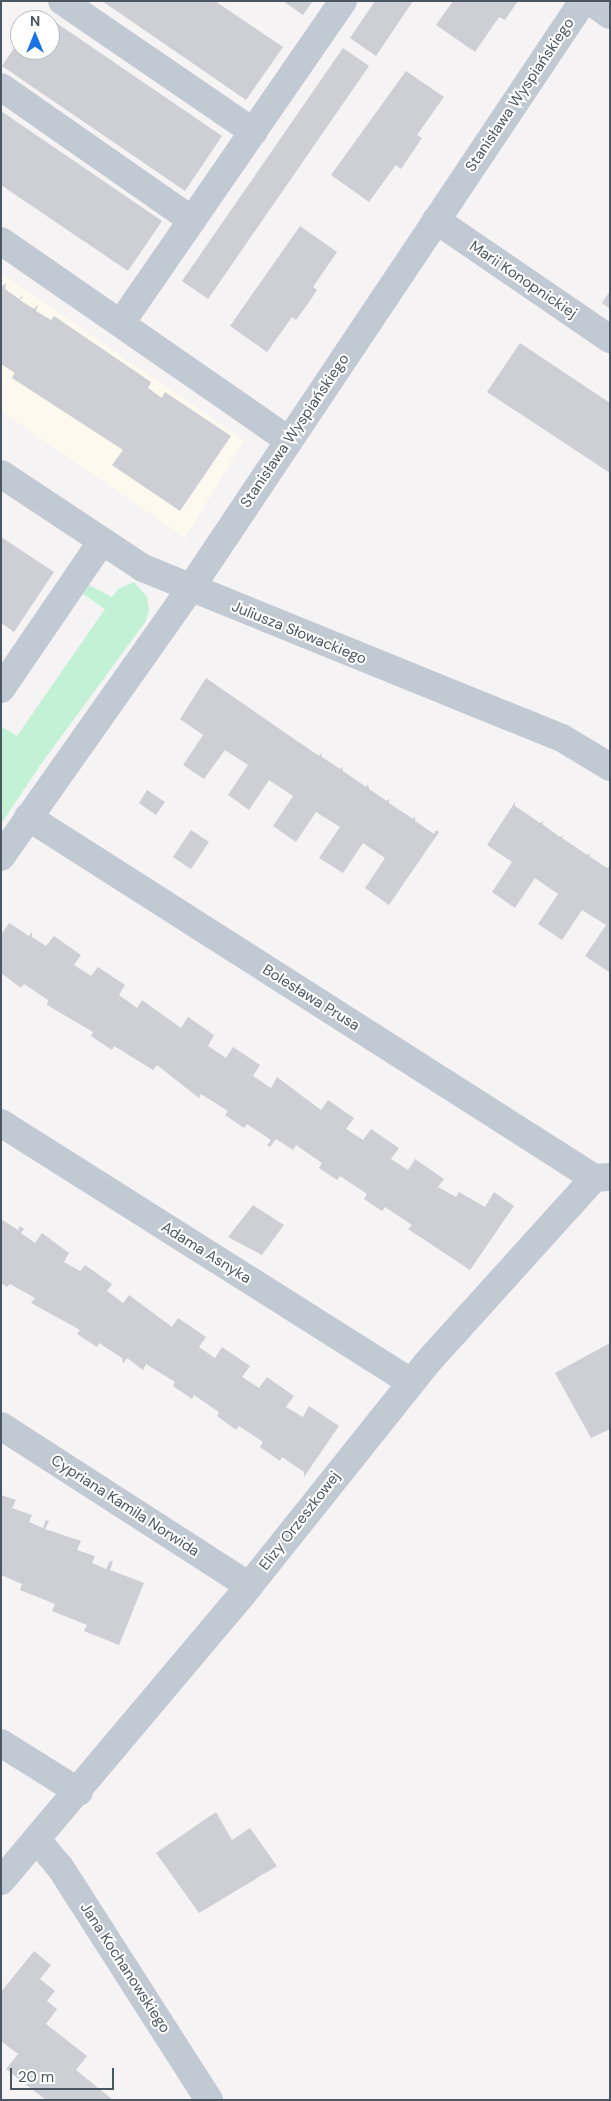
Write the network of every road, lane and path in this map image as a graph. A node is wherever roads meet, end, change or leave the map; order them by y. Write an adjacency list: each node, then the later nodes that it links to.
1 (62, 1): 7 (street)
2 (343, 1): 7 (street)
3 (583, 1): 9 (street, Stanisława Wyspiańskiego)
4 (590, 1): 5 (street)
5 (610, 15)
6 (1, 87): 8 (street)
7 (253, 132): 8 (street)
8 (192, 220): 11 (street)
9 (436, 220): 12 (street, Marii Konopnickiej); 13 (street, Stanisława Wyspiańskiego)
10 (1, 241): 11 (street)
11 (121, 323): 13 (street)
12 (610, 339)
13 (288, 440): 16 (street, Stanisława Wyspiańskiego)
14 (1, 474): 15 (street, Juliusza Słowackiego)
15 (102, 541): 16 (street, Juliusza Słowackiego); 17 (street)
16 (190, 589): 18 (street, Juliusza Słowackiego); 19 (street, Stanisława Wyspiańskiego)
17 (1, 689)
18 (610, 768)
19 (28, 817): 20 (street, Stanisława Wyspiańskiego); 22 (street, Bolesława Prusa)
20 (1, 857)
21 (1, 1123): 23 (street, Adama Asnyka)
22 (602, 1178): 23 (street, Elizy Orzeszkowej)
23 (411, 1382): 25 (street, Elizy Orzeszkowej)
24 (1, 1426): 25 (street, Cypriana Kamila Norwida)
25 (249, 1586): 27 (street, Elizy Orzeszkowej)
26 (1, 1743): 27 (street)
27 (79, 1792): 28 (street, Elizy Orzeszkowej)
28 (37, 1840): 29 (street, Elizy Orzeszkowej); 30 (street, Jana Kochanowskiego)
29 (1, 1881)
30 (209, 2100)

